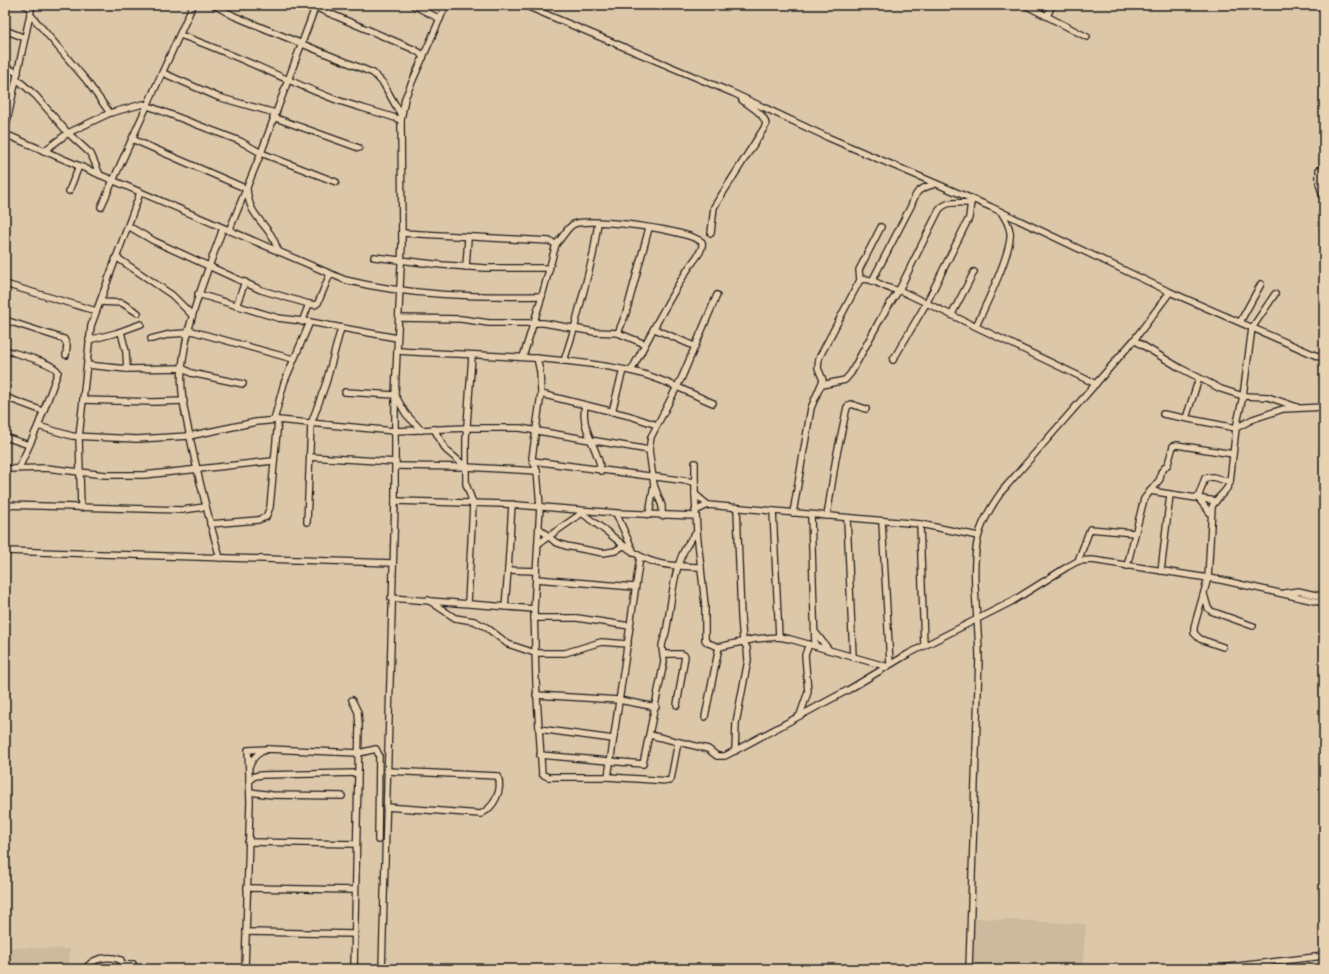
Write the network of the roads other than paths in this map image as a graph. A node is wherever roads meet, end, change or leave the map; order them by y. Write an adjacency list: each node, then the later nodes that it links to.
1 (25, 5): 9 (street)
2 (193, 5): 15 (street)
3 (214, 5): 18 (street)
4 (412, 5): 13 (street)
5 (446, 5): 13 (street)
6 (524, 5): 24 (street)
7 (1025, 5): 12 (street)
8 (1052, 5): 12 (street)
9 (32, 6): 11 (street)
10 (314, 6): 18 (street); 19 (street)
11 (30, 14): 17 (street); 28 (street)
12 (1047, 16): 16 (street)
13 (440, 19): 19 (street)
14 (5, 30): 17 (street)
15 (180, 35): 21 (street); 23 (street)
16 (1087, 37)
17 (25, 38): 22 (street)
18 (301, 44): 23 (street); 30 (street)
19 (423, 58): 30 (street)
20 (5, 67): 22 (street)
21 (163, 73): 27 (street); 29 (street)
22 (17, 76): 26 (street); 32 (street)
23 (288, 80): 29 (street); 30 (street)
24 (733, 93): 42 (street); 57 (street)
25 (5, 100): 26 (street)
26 (12, 100): 31 (street)
27 (148, 104): 28 (street); 33 (street); 36 (street)
28 (110, 113): 32 (street)
29 (274, 115): 34 (street); 36 (street)
30 (401, 117): 56 (street)
31 (5, 132): 35 (street)
32 (68, 133): 35 (street); 39 (street)
33 (132, 139): 40 (street); 43 (street)
34 (359, 148)
35 (44, 151): 37 (street)
36 (261, 153): 41 (street); 43 (street)
37 (79, 166): 39 (street); 44 (street)
38 (1324, 171): 47 (street)
39 (100, 175): 40 (street)
40 (112, 181): 45 (street); 48 (street)
41 (336, 182)
42 (936, 184): 46 (street); 70 (street)
43 (247, 189): 55 (street); 60 (street)
44 (69, 191)
45 (140, 193): 51 (street); 53 (street)
46 (971, 201): 49 (street); 74 (street); 82 (street)
47 (1324, 201)
48 (101, 207)
49 (1001, 212): 76 (street); 96 (street)
50 (598, 223): 54 (street); 59 (street); 99 (street)
51 (128, 226): 61 (street); 64 (street)
52 (881, 227): 69 (street)
53 (223, 228): 55 (street); 64 (street)
54 (649, 228): 100 (street); 103 (street)
55 (229, 231): 60 (street)
56 (402, 233): 58 (street); 63 (street)
57 (711, 233)
58 (468, 238): 59 (street); 65 (street)
59 (556, 244): 66 (street)
60 (279, 252): 68 (street)
61 (116, 257): 81 (street); 88 (street)
62 (374, 257): 63 (street)
63 (401, 261): 65 (street); 75 (street)
64 (210, 266): 71 (street); 77 (street)
65 (466, 267): 66 (street)
66 (549, 268): 80 (street)
67 (974, 272): 87 (street)
68 (330, 274): 75 (street); 83 (street)
69 (860, 280): 70 (street); 128 (street)
70 (872, 281): 74 (street)
71 (245, 282): 83 (street); 84 (street)
72 (5, 284): 85 (street)
73 (1261, 284): 94 (street)
74 (899, 290): 82 (street); 128 (street)
75 (400, 291): 80 (street); 89 (street)
76 (1170, 292): 94 (street); 107 (street)
77 (198, 294): 84 (street); 88 (street)
78 (1275, 294): 98 (street)
79 (717, 295): 109 (street)
80 (542, 296): 93 (street)
81 (100, 302): 85 (street); 86 (street)
82 (927, 302): 87 (street); 119 (street)
83 (309, 304): 91 (street)
84 (236, 306): 91 (street)
85 (96, 311): 106 (street)
86 (138, 313)
87 (952, 314): 96 (street)
88 (192, 315): 102 (street)
89 (399, 318): 93 (street); 104 (street)
90 (5, 320): 112 (street)
91 (302, 322): 92 (street)
92 (310, 322): 97 (street); 116 (street)
93 (534, 322): 99 (street); 114 (street)
94 (1240, 322): 98 (street)
95 (141, 324): 101 (street)
96 (976, 326): 127 (street)
97 (341, 328): 104 (street); 147 (street)
98 (1252, 328): 117 (street); 133 (street)
99 (574, 329): 103 (street); 118 (street)
100 (655, 329): 108 (street); 109 (street)
101 (121, 332): 106 (street); 122 (street)
102 (188, 332): 105 (street); 116 (street); 121 (street)
103 (618, 333): 108 (street)
104 (397, 338): 111 (street)
105 (151, 339)
106 (89, 340): 120 (street)
107 (1134, 340): 125 (street); 127 (street)
108 (645, 344): 124 (street)
109 (694, 346): 129 (street)
110 (5, 350): 142 (street)
111 (396, 351): 113 (street); 132 (street)
112 (66, 355)
113 (472, 356): 114 (street); 150 (street)
114 (522, 357): 115 (street)
115 (537, 358): 118 (street); 131 (street)
116 (293, 359): 146 (street)
117 (1324, 359)
118 (564, 360): 123 (street)
119 (893, 360)
120 (87, 364): 122 (street); 135 (street)
121 (182, 368): 122 (street); 126 (street); 136 (street)
122 (127, 369)
123 (623, 370): 124 (street); 143 (street)
124 (631, 371): 129 (street)
125 (1199, 378): 133 (street); 145 (street)
126 (243, 384)
127 (1096, 384): 213 (street)
128 (822, 385): 198 (street)
129 (676, 387): 137 (street); 148 (street)
130 (345, 392): 132 (street)
131 (541, 394): 138 (street); 154 (street)
132 (394, 395): 153 (street); 155 (street)
133 (1243, 396): 139 (street); 151 (street)
134 (5, 397): 142 (street)
135 (83, 400): 136 (street); 158 (street)
136 (184, 401): 156 (street)
137 (713, 403)
138 (585, 406): 143 (street); 159 (street)
139 (1297, 407): 140 (street); 151 (street)
140 (1324, 407)
141 (866, 409): 204 (street)
142 (44, 411): 149 (street)
143 (612, 412): 148 (street)
144 (1163, 414): 145 (street)
145 (1186, 418): 151 (street)
146 (276, 420): 147 (street); 156 (street); 164 (street)
147 (311, 424): 155 (street); 163 (street)
148 (657, 425): 161 (street)
149 (38, 426): 158 (street); 160 (street)
150 (467, 428): 152 (street); 154 (street); 168 (street)
151 (1236, 428): 162 (street)
152 (434, 429): 153 (street); 168 (street)
153 (421, 430): 155 (street)
154 (536, 430): 159 (street); 165 (street)
155 (394, 431): 167 (street)
156 (189, 436): 158 (street); 171 (street)
157 (5, 437): 160 (street)
158 (79, 437): 172 (street)
159 (592, 441): 161 (street); 174 (street)
160 (29, 445): 169 (street)
161 (649, 450): 175 (street)
162 (1233, 454): 177 (street); 179 (street)
163 (310, 457): 167 (street); 206 (street)
164 (273, 461): 171 (street); 208 (street)
165 (533, 461): 173 (street); 174 (street)
166 (695, 463): 176 (street)
167 (396, 464): 168 (street); 183 (street)
168 (466, 467): 173 (street); 185 (street)
169 (19, 468): 170 (street); 172 (street)
170 (5, 469)
171 (197, 469): 172 (street); 191 (street)
172 (80, 471): 192 (street)
173 (537, 471): 189 (street)
174 (601, 471): 175 (street)
175 (653, 477): 176 (street); 178 (street)
176 (695, 482): 180 (street)
177 (1230, 482): 182 (street); 184 (street)
178 (654, 485): 190 (street); 201 (street)
179 (1150, 491): 181 (street); 212 (street)
180 (695, 494): 188 (street); 197 (street)
181 (1170, 494): 182 (street); 228 (street)
182 (1198, 498): 184 (street); 200 (street)
183 (395, 501): 185 (street); 222 (street)
184 (1216, 501): 200 (street)
185 (473, 503): 186 (street); 237 (street)
186 (512, 504): 189 (street); 226 (street)
187 (5, 505): 192 (street)
188 (708, 505): 193 (street); 197 (street)
189 (540, 506): 194 (street); 210 (street)
190 (662, 506): 202 (street); 203 (street)
191 (205, 507): 192 (street); 208 (street)
192 (81, 508)
193 (737, 508): 195 (street); 247 (street)
194 (581, 511): 196 (street); 214 (street); 216 (street)
195 (773, 511): 198 (street); 246 (street)
196 (616, 513): 201 (street); 218 (street)
197 (695, 513): 203 (street); 211 (street)
198 (793, 513): 199 (street)
199 (811, 514): 204 (street); 245 (street)
200 (1211, 514): 229 (street)
201 (649, 515): 202 (street)
202 (662, 516): 203 (street)
203 (671, 516)
204 (827, 516): 205 (street)
205 (847, 518): 207 (street); 256 (street)
206 (307, 522)
207 (882, 522): 209 (street); 257 (street)
208 (210, 524): 220 (street)
209 (920, 524): 213 (street); 250 (street)
210 (539, 528): 214 (street); 215 (street)
211 (697, 532): 223 (street); 225 (street)
212 (1134, 533): 221 (street); 224 (street)
213 (978, 536): 242 (street)
214 (549, 537): 215 (street); 216 (street)
215 (538, 544): 227 (street)
216 (623, 546): 218 (street)
217 (5, 551): 220 (street)
218 (634, 553): 219 (street)
219 (640, 557): 223 (street); 231 (street)
220 (220, 558): 222 (street)
221 (1078, 562): 224 (street); 242 (street)
222 (393, 563): 235 (street)
223 (678, 566): 225 (street); 255 (street)
224 (1127, 566): 228 (street)
225 (701, 567): 251 (street)
226 (508, 570): 227 (street); 239 (street)
227 (536, 571): 230 (street)
228 (1162, 571): 229 (street)
229 (1208, 578): 232 (street); 233 (street)
230 (536, 580): 231 (street); 240 (street)
231 (634, 587): 243 (street)
232 (1204, 594): 244 (street); 252 (street)
233 (1283, 594): 234 (street); 238 (street)
234 (1324, 597)
235 (391, 598): 236 (street); 275 (street)
236 (428, 600): 237 (street); 254 (street)
237 (468, 603): 239 (street)
238 (1324, 603)
239 (505, 607): 240 (street)
240 (534, 609): 241 (street)
241 (534, 618): 243 (street); 254 (street)
242 (978, 618): 250 (street); 296 (street)
243 (630, 626): 248 (street)
244 (1253, 626)
245 (815, 632): 249 (street); 253 (street)
246 (779, 637): 247 (street); 249 (street)
247 (743, 641): 251 (street); 270 (street)
248 (628, 644): 254 (street); 260 (street)
249 (812, 645): 253 (street); 263 (street)
250 (924, 646): 257 (street)
251 (719, 647): 264 (street)
252 (1223, 647)
253 (829, 650): 256 (street)
254 (535, 653): 258 (street)
255 (663, 654): 261 (street); 262 (street)
256 (853, 657): 257 (street)
257 (887, 665): 263 (street)
258 (536, 695): 260 (street); 265 (street)
259 (352, 700): 271 (street)
260 (619, 700): 262 (street); 267 (street)
261 (677, 705)
262 (656, 707): 266 (street)
263 (800, 715): 270 (street)
264 (705, 717)
265 (539, 729): 267 (street); 272 (street)
266 (650, 735): 268 (street); 273 (street)
267 (613, 739): 273 (street)
268 (678, 742): 270 (street); 277 (street)
269 (268, 749): 271 (street); 274 (street); 274 (street)
270 (735, 751)
271 (359, 753): 276 (street); 282 (street)
272 (540, 755): 273 (street); 277 (street)
273 (610, 761): 277 (street)
274 (249, 770): 278 (street)
275 (387, 771): 281 (street); 281 (street)
276 (358, 772): 278 (street); 284 (street)
277 (608, 777)
278 (249, 780): 279 (street)
279 (250, 792): 280 (street); 283 (street)
280 (342, 796)
281 (386, 807): 295 (street)
282 (378, 840)
283 (248, 842): 284 (street); 285 (street)
284 (356, 844): 286 (street)
285 (247, 888): 286 (street); 287 (street)
286 (355, 890): 288 (street)
287 (246, 932): 288 (street); 293 (street)
288 (354, 934): 294 (street)
289 (1324, 956): 297 (street)
290 (133, 964): 291 (street)
291 (122, 966): 292 (street)
292 (86, 969)
293 (245, 969)
294 (354, 969)
295 (382, 969)
296 (970, 969)
297 (1211, 969)

